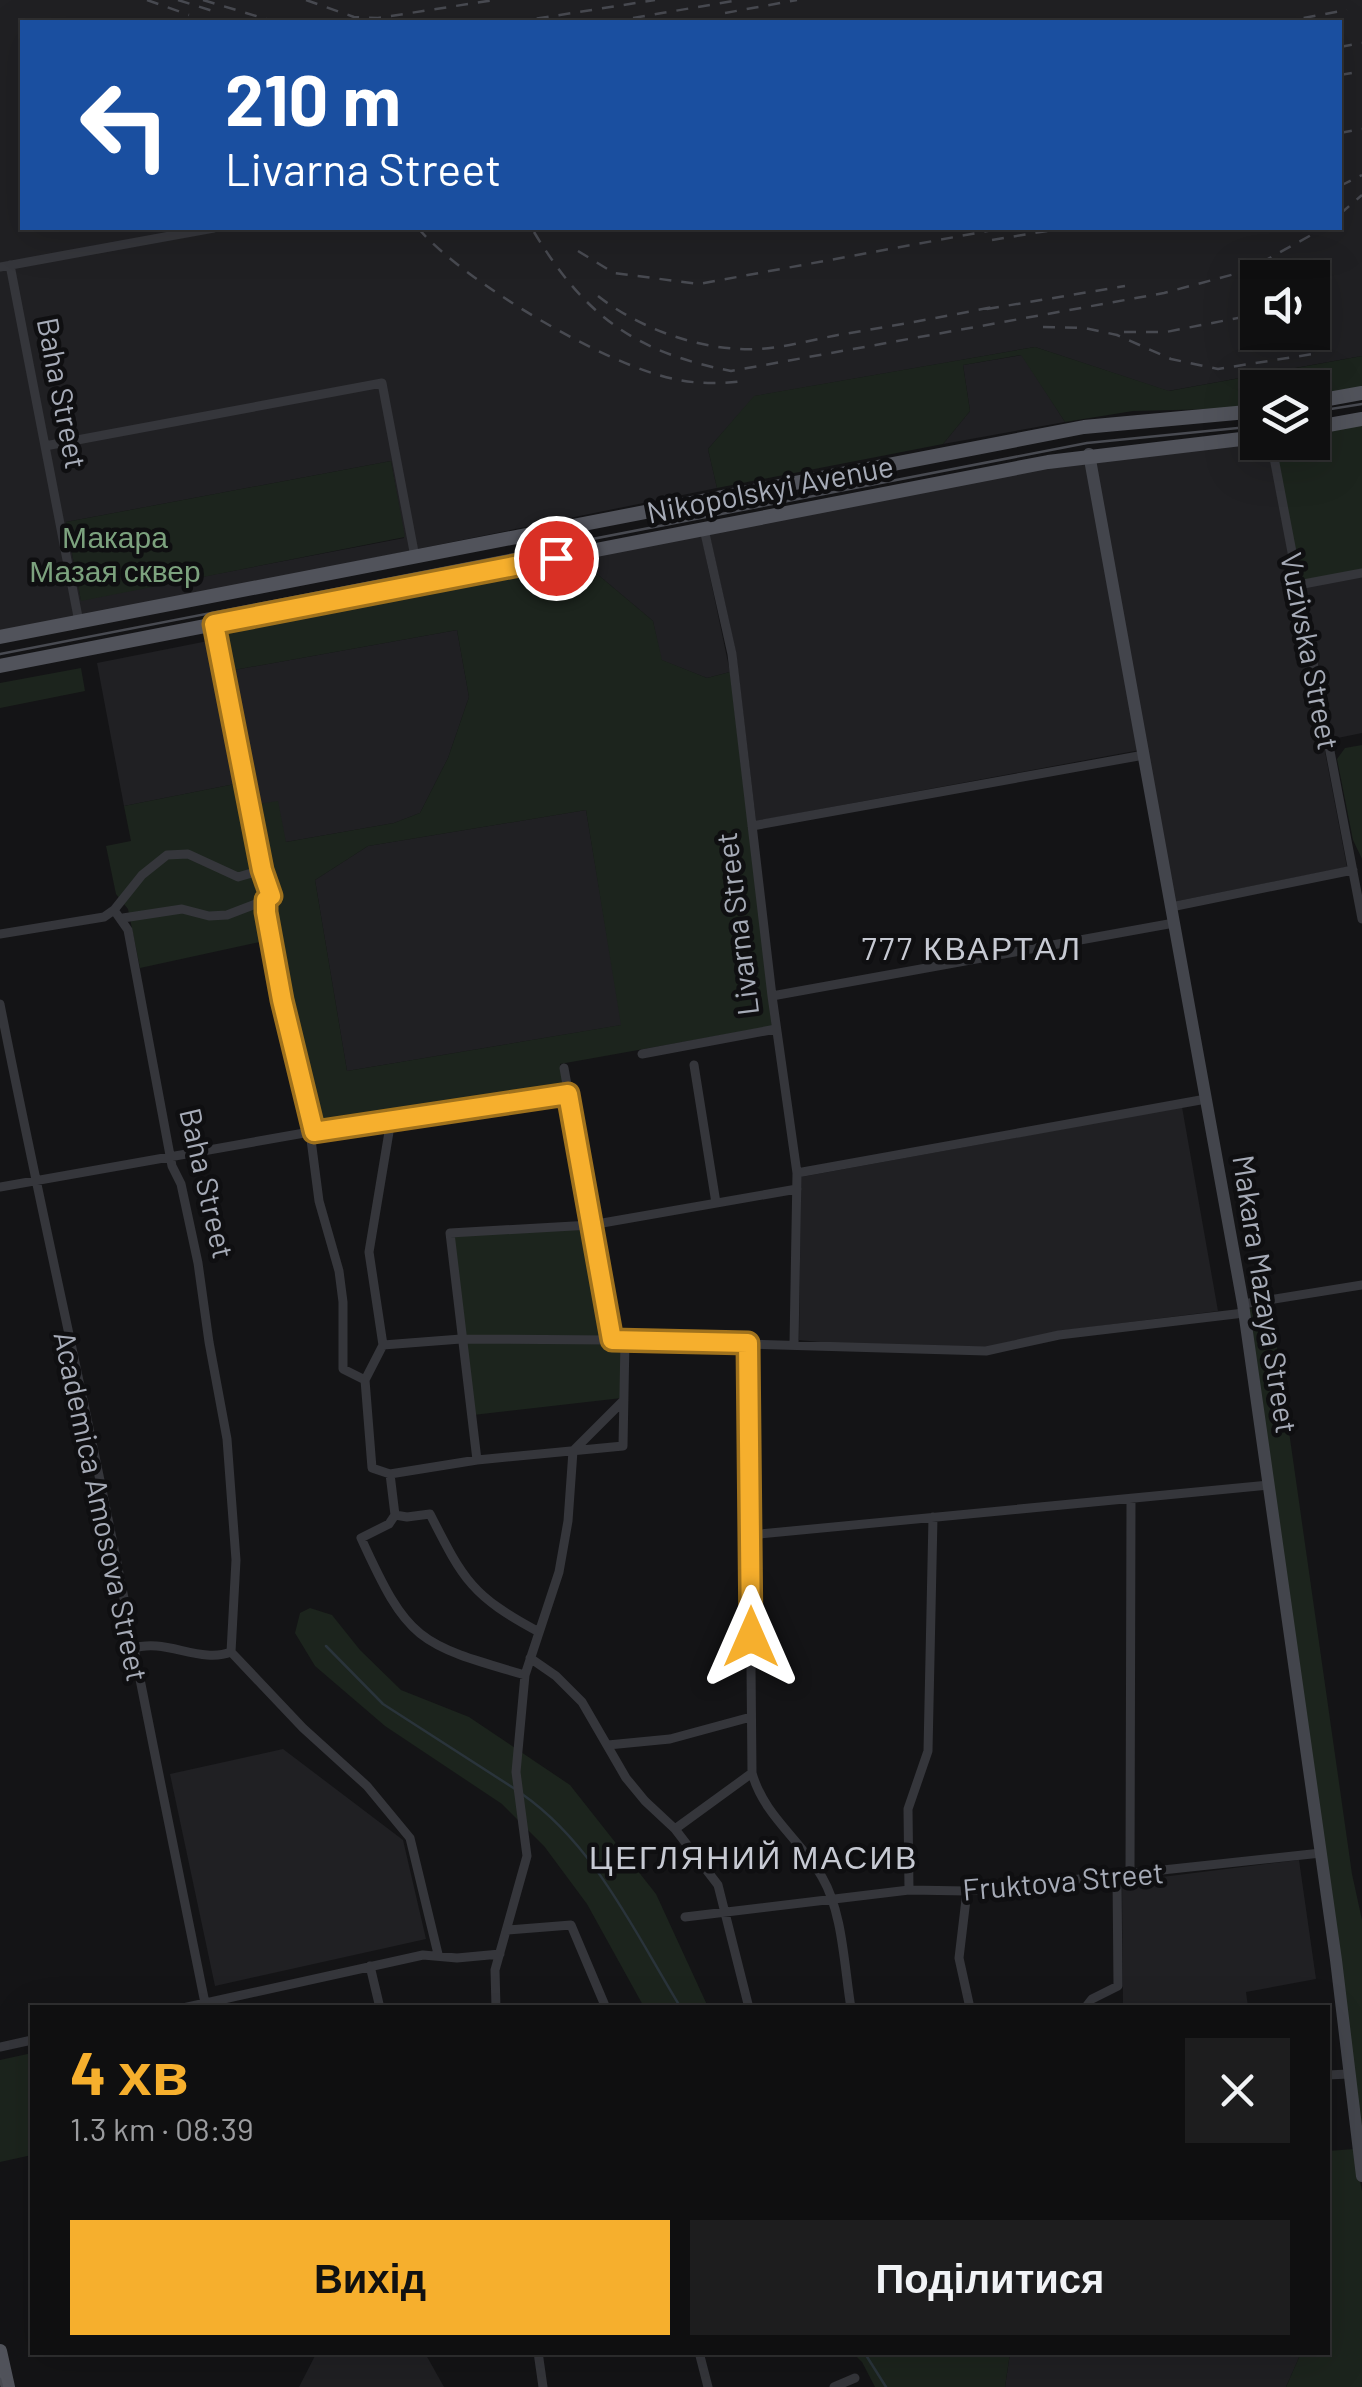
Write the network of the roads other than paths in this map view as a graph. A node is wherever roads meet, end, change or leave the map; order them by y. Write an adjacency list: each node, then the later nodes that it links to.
1 (203, 230): 2 (street)
2 (5, 266): 10 (street, Baha Street)
3 (1362, 393): 4 (main road)
4 (1330, 399)
5 (1240, 413): 8 (main road, Nikopolskyi Avenue)
6 (1362, 419): 7 (main road)
7 (1330, 425)
8 (1084, 426): 11 (main road, Makara Mazaya Street); 13 (main road, Nikopolskyi Avenue)
9 (1240, 439): 11 (main road, Nikopolskyi Avenue)
10 (45, 446): 15 (street); 18 (street, Baha Street)
11 (1089, 454): 14 (main road, Nikopolskyi Avenue); 23 (main road, Makara Mazaya Street)
12 (1274, 460): 17 (street, Vuzivska Street)
13 (698, 502): 14 (main road, Livarna Street); 15 (main road, Nikopolskyi Avenue)
14 (704, 529): 19 (main road, Nikopolskyi Avenue); 24 (street, Livarna Street)
15 (415, 557): 18 (main road, Nikopolskyi Avenue)
16 (1362, 573): 17 (street)
17 (1298, 585): 26 (street, Vuzivska Street)
18 (78, 622): 20 (main road, Nikopolskyi Avenue); 21 (main road, Baha Street)
19 (214, 624): 21 (main road, Nikopolskyi Avenue); 25 (street)
20 (0, 637)
21 (84, 650): 22 (main road, Nikopolskyi Avenue)
22 (0, 666)
23 (1144, 755): 24 (street); 28 (main road, Makara Mazaya Street)
24 (752, 826): 34 (street, Livarna Street)
25 (262, 870): 27 (street); 29 (street)
26 (1353, 870): 28 (street); 31 (street, Vuzivska Street)
27 (266, 900): 30 (street); 43 (street)
28 (1171, 907): 32 (main road, Makara Mazaya Street)
29 (114, 910): 30 (street); 33 (street)
30 (123, 918): 44 (street, Baha Street)
31 (1362, 919)
32 (1174, 922): 34 (street); 41 (main road, Makara Mazaya Street)
33 (0, 934)
34 (772, 996): 36 (street, Livarna Street)
35 (0, 1004): 46 (street, Academica Amosova Street)
36 (776, 1029): 37 (street); 45 (street, Livarna Street)
37 (642, 1054)
38 (694, 1066): 49 (street)
39 (564, 1068): 40 (street)
40 (568, 1094): 42 (street); 50 (street)
41 (1206, 1099): 45 (street); 52 (main road, Makara Mazaya Street)
42 (391, 1120): 43 (street); 57 (street)
43 (312, 1132): 44 (street); 59 (street)
44 (171, 1156): 46 (street); 71 (street, Baha Street)
45 (797, 1173): 48 (street, Livarna Street)
46 (34, 1181): 47 (street); 70 (street, Academica Amosova Street)
47 (0, 1187)
48 (796, 1189): 49 (street); 58 (street, Livarna Street)
49 (716, 1203): 50 (street)
50 (592, 1225): 53 (street); 54 (street)
51 (1362, 1285): 52 (street)
52 (1244, 1308): 58 (street); 64 (main road, Makara Mazaya Street)
53 (461, 1339): 54 (street); 57 (street); 62 (street)
54 (612, 1340): 55 (street)
55 (625, 1340): 56 (street); 60 (street)
56 (748, 1343): 58 (street); 68 (street)
57 (382, 1344): 59 (street)
58 (794, 1344)
59 (365, 1380): 63 (street)
60 (624, 1400): 61 (street); 61 (street)
61 (573, 1450): 62 (street); 69 (street)
62 (476, 1460): 63 (street)
63 (390, 1474): 66 (street)
64 (1269, 1485): 65 (street); 78 (main road, Makara Mazaya Street)
65 (1131, 1498): 67 (street); 79 (street)
66 (395, 1516): 69 (street); 73 (street)
67 (933, 1518): 68 (street); 81 (street)
68 (750, 1535): 74 (street)
69 (539, 1632): 72 (street)
70 (132, 1649): 71 (street); 90 (street, Academica Amosova Street)
71 (230, 1652): 87 (street)
72 (530, 1658): 73 (street); 75 (street)
73 (525, 1675): 86 (street)
74 (752, 1718): 75 (street); 76 (street)
75 (608, 1745): 77 (street)
76 (752, 1773): 77 (street); 83 (street)
77 (675, 1830): 84 (street)
78 (1321, 1853): 79 (street, Fruktova Street); 100 (main road, Makara Mazaya Street)
79 (1130, 1876): 80 (street, Fruktova Street)
80 (1116, 1877): 82 (street, Fruktova Street); 97 (street)
81 (909, 1890): 82 (street, Fruktova Street); 83 (street, Fruktova Street)
82 (967, 1891): 96 (street)
83 (832, 1898): 84 (street, Fruktova Street); 95 (street)
84 (726, 1913): 85 (street, Fruktova Street); 94 (street)
85 (685, 1916)
86 (507, 1930): 88 (street); 93 (street)
87 (438, 1954): 88 (street); 89 (street)
88 (500, 1954): 92 (street)
89 (370, 1966): 90 (street); 91 (street)
90 (205, 2005)
91 (379, 2005)
92 (496, 2005)
93 (605, 2005)
94 (748, 2005)
95 (850, 2005)
96 (969, 2005)
97 (1087, 2005)
98 (30, 2040): 99 (street)
99 (0, 2047)
100 (1348, 2074): 101 (street); 102 (main road, Makara Mazaya Street)
101 (1330, 2076)
102 (1362, 2176)
103 (0, 2351): 107 (main road)
104 (538, 2355): 108 (street)
105 (700, 2355): 109 (street)
106 (856, 2378): 110 (street)
107 (8, 2387)
108 (542, 2387)
109 (708, 2387)
110 (834, 2387)

